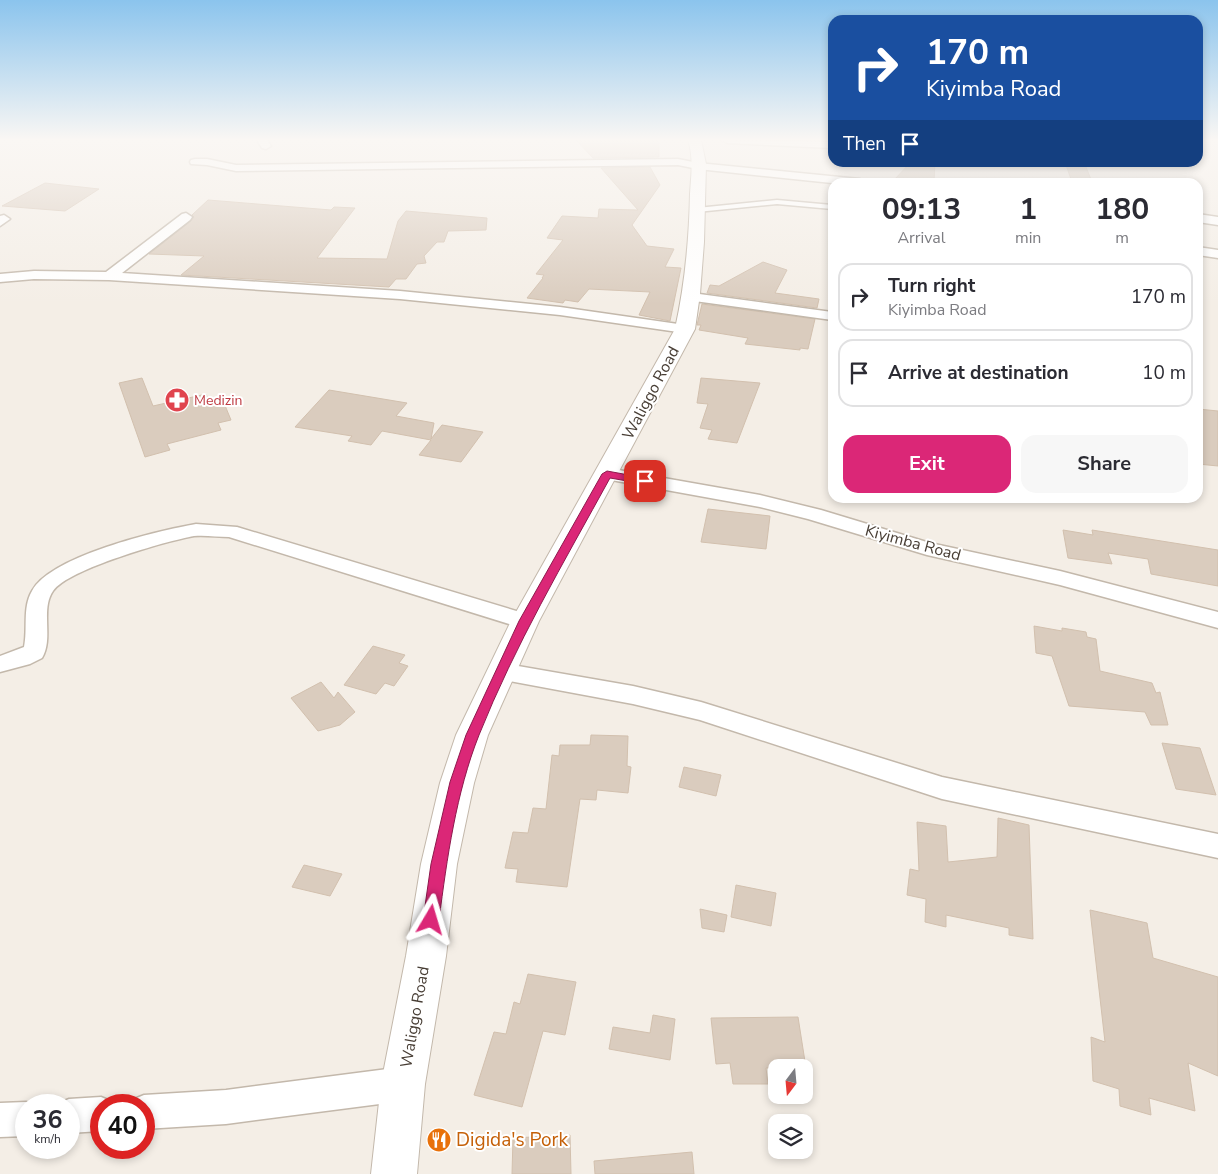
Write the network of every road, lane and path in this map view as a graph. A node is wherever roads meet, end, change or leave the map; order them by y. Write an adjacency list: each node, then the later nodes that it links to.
1 (698, 195): 3 (street, Waliggo Road)
2 (828, 207): 3 (lane)
3 (697, 210): 13 (street, Waliggo Road)
4 (186, 218): 10 (street)
5 (1203, 219): 6 (street)
6 (1218, 221)
7 (1203, 252): 8 (street)
8 (1218, 254)
9 (34, 275): 10 (street); 11 (street); 12 (street)
10 (109, 276): 15 (street)
11 (0, 278)
12 (0, 294)
13 (692, 297): 14 (street); 15 (street, Waliggo Road)
14 (828, 315)
15 (686, 329): 16 (street, Waliggo Road)
16 (607, 474): 17 (street, Kiyimba Road); 18 (street, Waliggo Road)
17 (1218, 620)
18 (525, 621): 19 (street); 20 (street, Waliggo Road)
19 (0, 664)
20 (501, 672): 21 (street); 22 (street, Waliggo Road)
21 (1218, 846)
22 (403, 1084): 23 (street); 26 (street, Waliggo Road)
23 (155, 1111)
24 (15, 1119): 25 (street)
25 (0, 1120)
26 (394, 1174)

